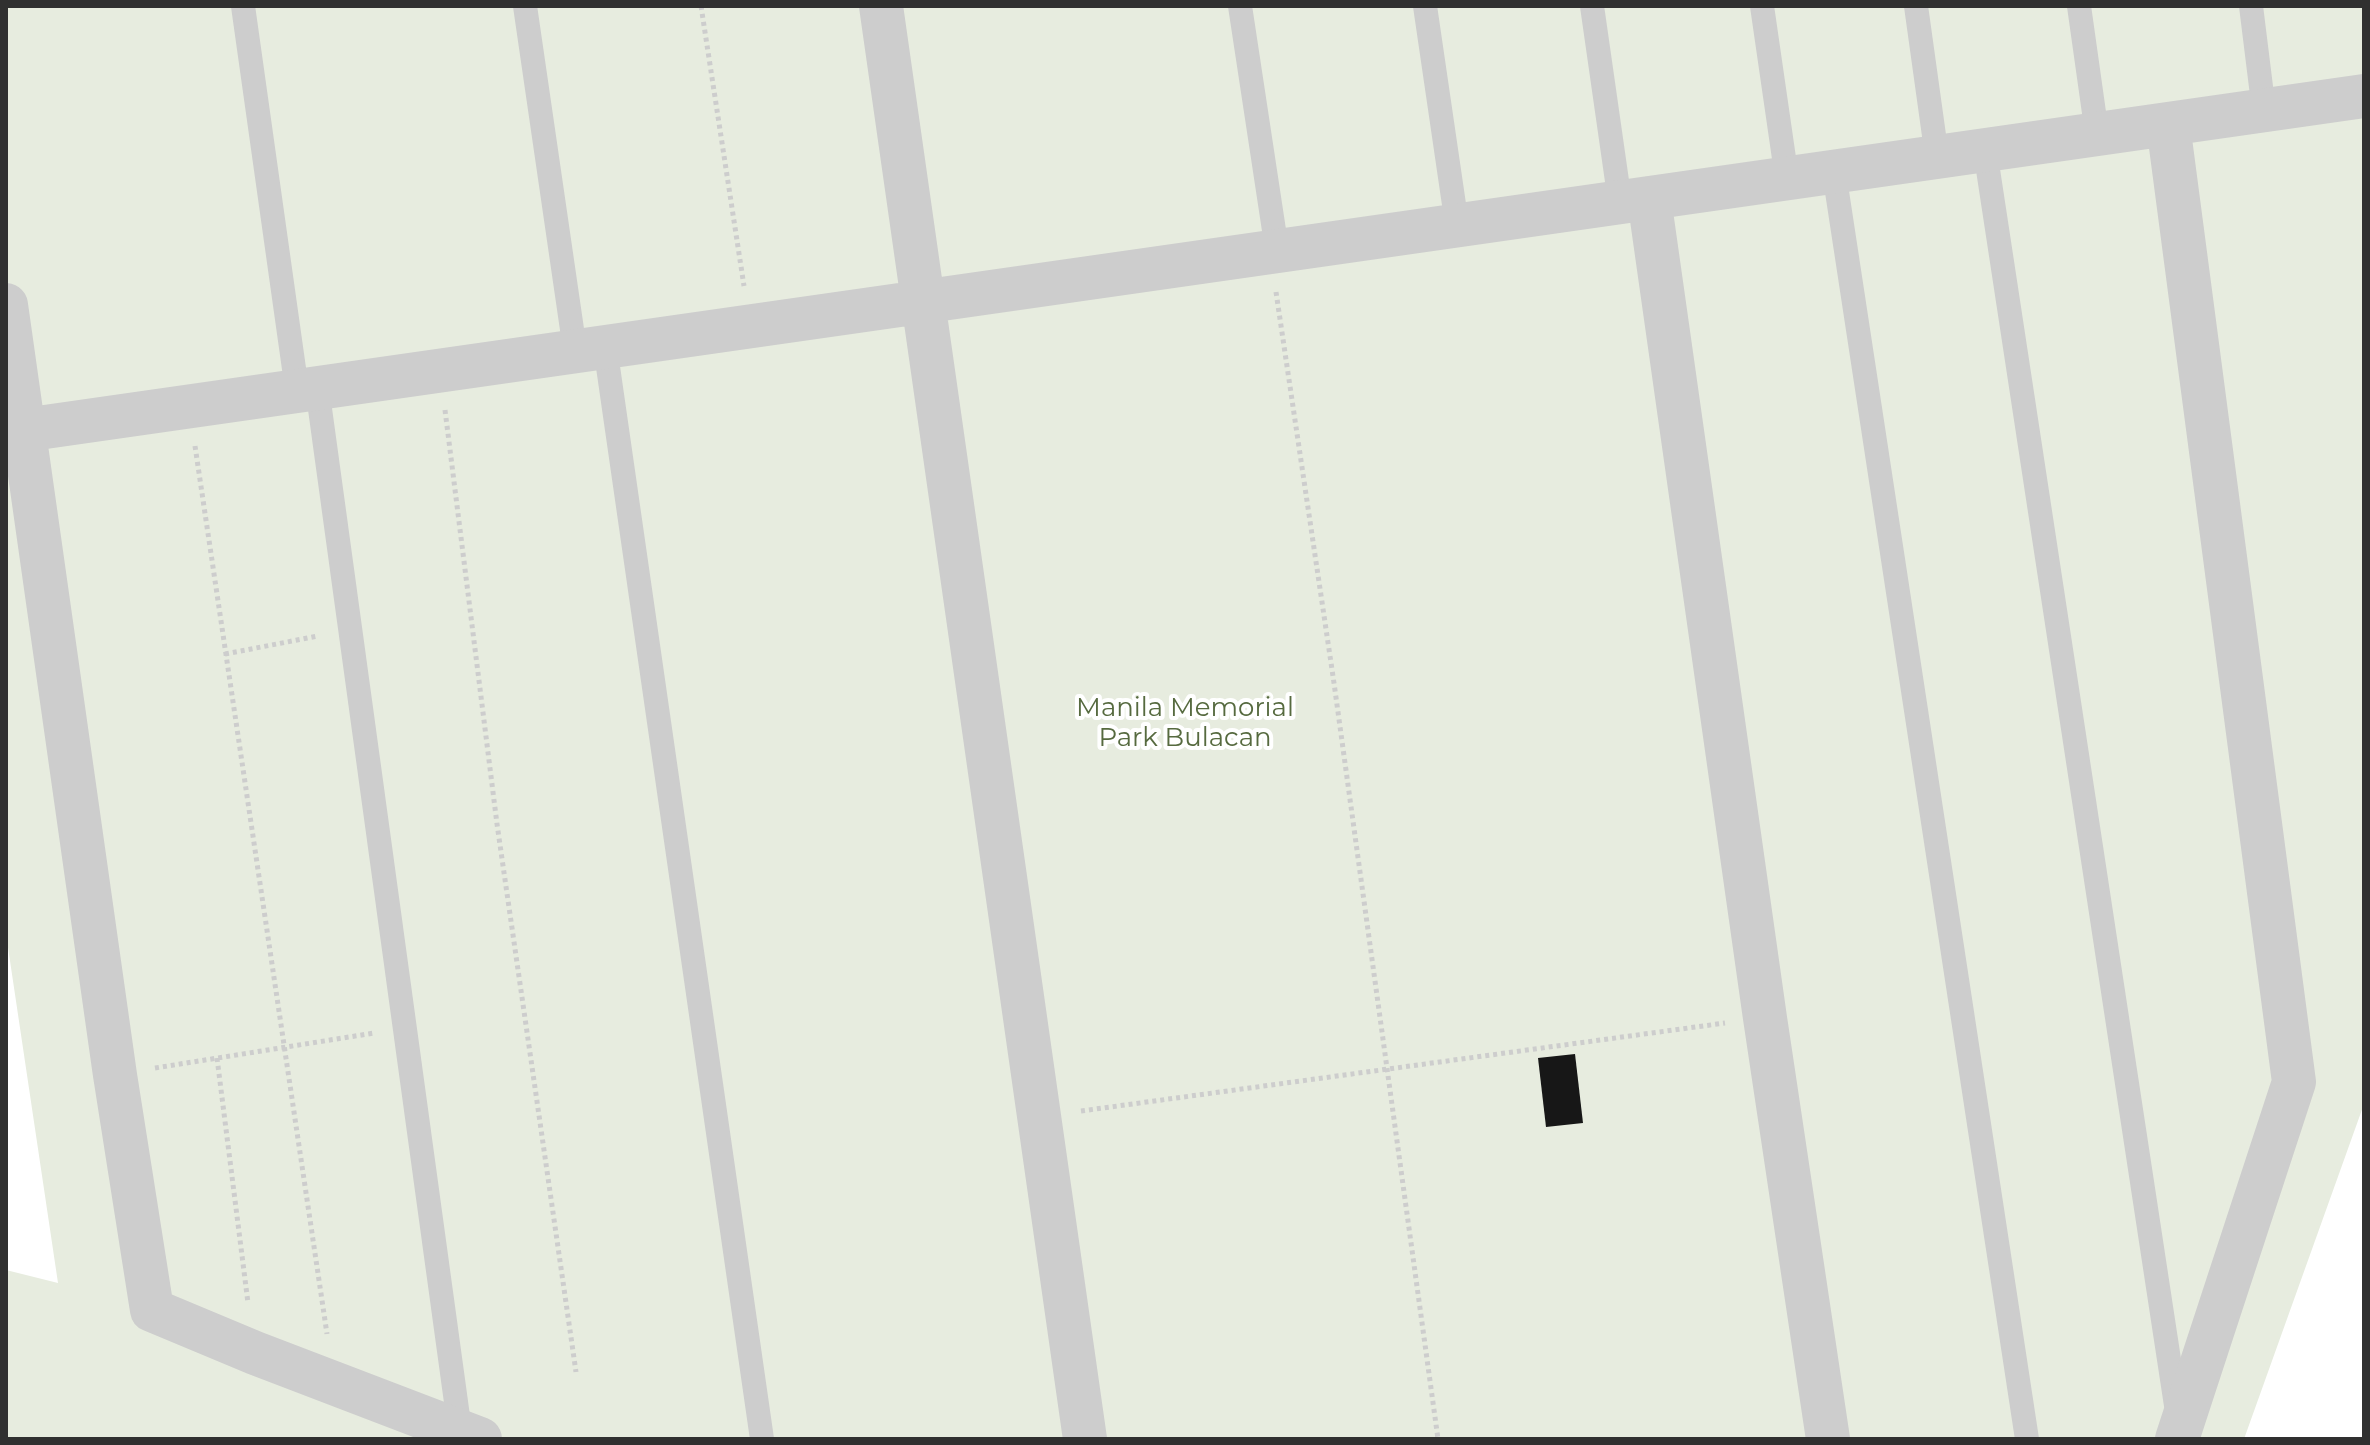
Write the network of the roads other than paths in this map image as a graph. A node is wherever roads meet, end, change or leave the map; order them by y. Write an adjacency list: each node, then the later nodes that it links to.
1 (243, 6): 25 (lane)
2 (525, 6): 24 (lane)
3 (881, 6): 22 (street)
4 (1240, 6): 21 (lane)
5 (1425, 6): 20 (lane)
6 (1592, 6): 19 (lane)
7 (1762, 6): 18 (lane)
8 (1916, 6): 16 (lane)
9 (2079, 6): 14 (lane)
10 (2251, 6): 12 (lane)
11 (2364, 96): 12 (street)
12 (2264, 111): 13 (street)
13 (2168, 124): 14 (street); 28 (street)
14 (2097, 134): 15 (street)
15 (1985, 150): 16 (street); 28 (lane)
16 (1937, 157): 17 (street)
17 (1834, 172): 18 (street); 32 (lane)
18 (1787, 179): 19 (street)
19 (1634, 200): 20 (street); 31 (street)
20 (1457, 225): 21 (street)
21 (1274, 251): 22 (street)
22 (924, 302): 24 (street); 30 (street)
23 (6, 305): 26 (street)
24 (590, 348): 25 (street); 29 (lane)
25 (307, 388): 26 (street); 27 (lane)
26 (24, 430): 27 (street)
27 (470, 1435)
28 (2179, 1435)
29 (762, 1439)
30 (1085, 1439)
31 (1828, 1439)
32 (2027, 1439)

